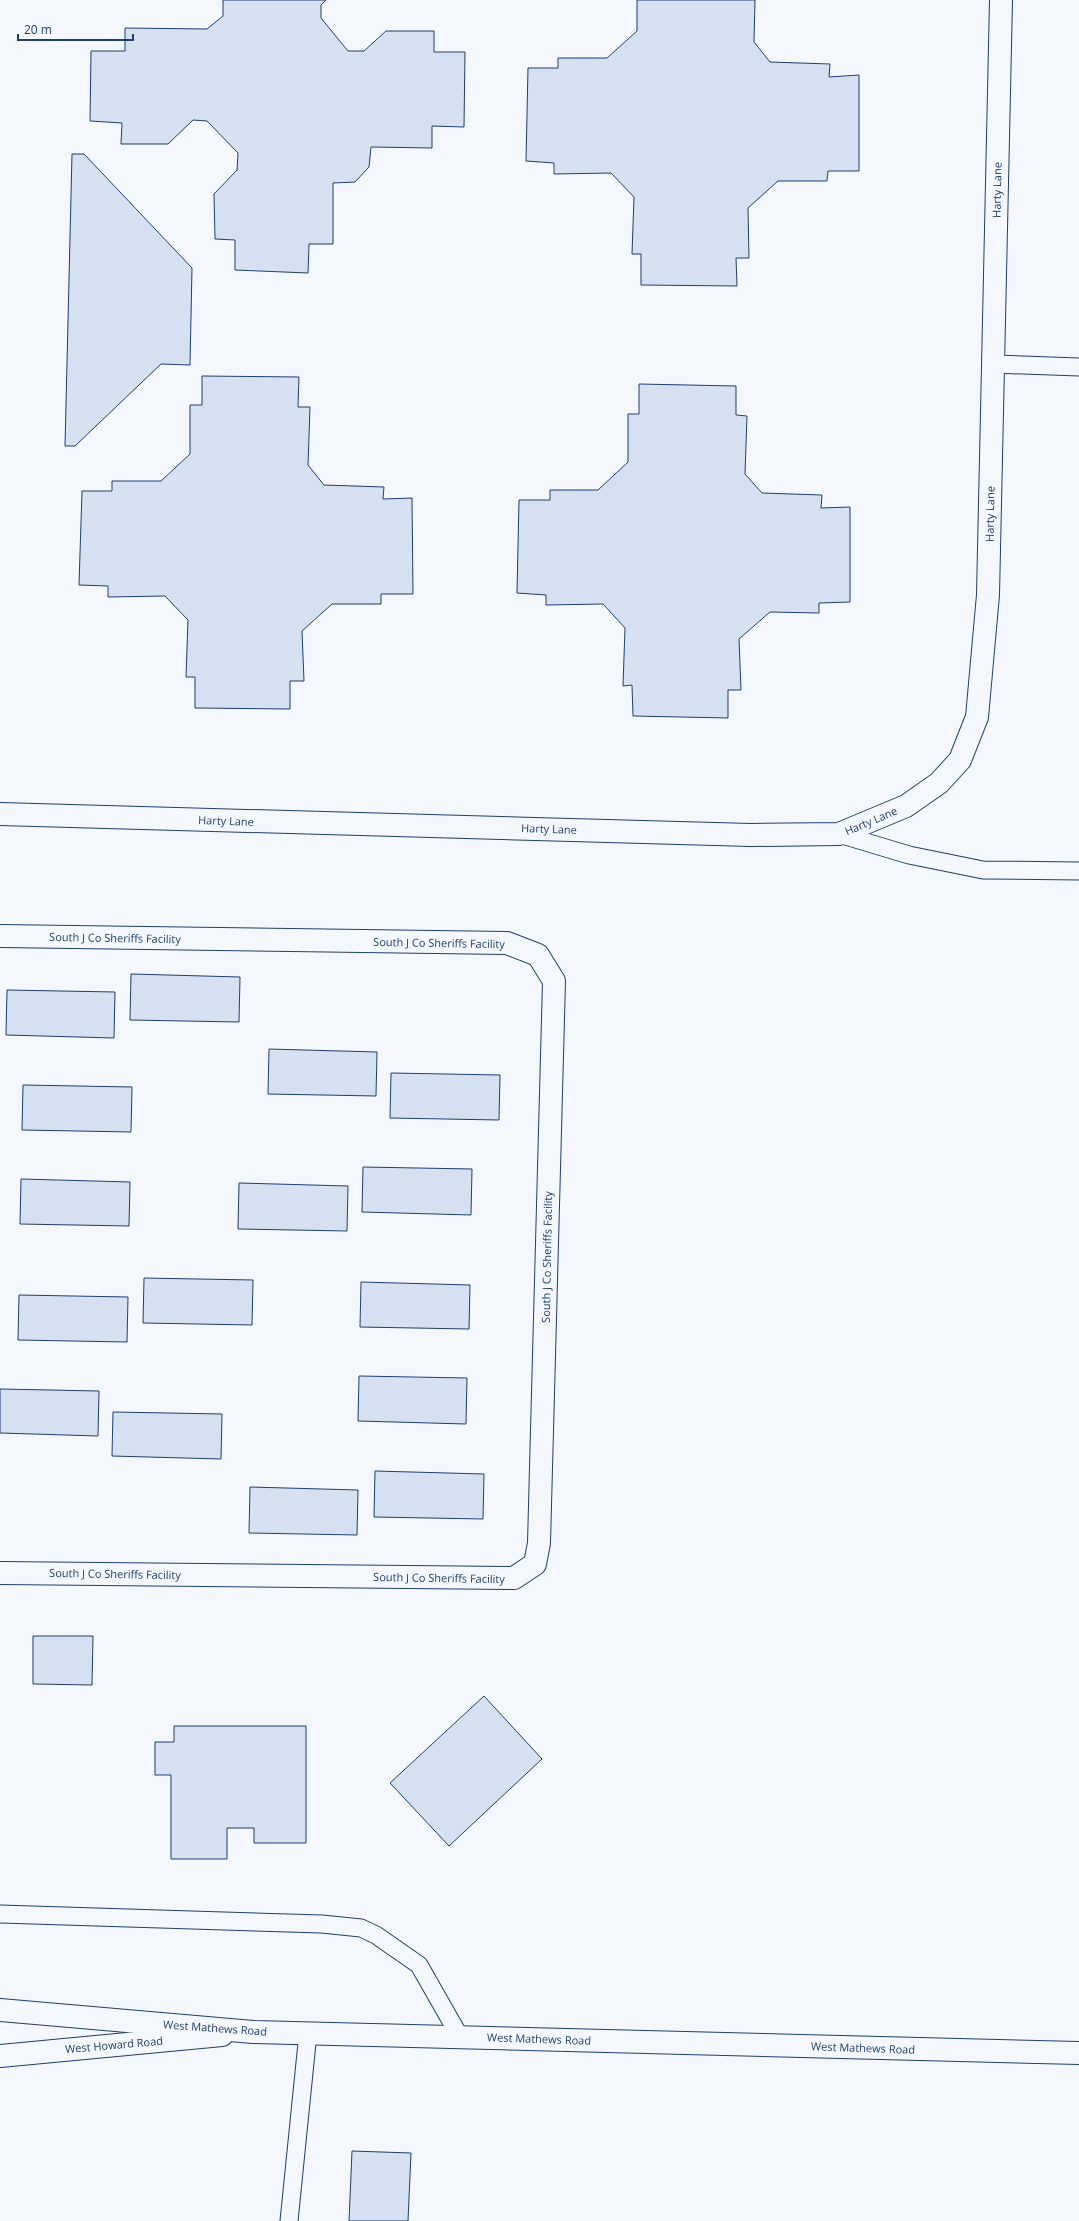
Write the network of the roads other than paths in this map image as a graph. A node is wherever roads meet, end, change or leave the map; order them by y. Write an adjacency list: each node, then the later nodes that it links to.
1 (1001, 0): 2 (street, Harty Lane)
2 (993, 364): 3 (lane); 5 (street, Harty Lane)
3 (1079, 367)
4 (0, 814): 5 (street, Harty Lane)
5 (839, 834): 6 (lane)
6 (1079, 871)
7 (0, 936): 8 (street, South J Co Sheriffs Facility)
8 (0, 1572)
9 (0, 1914): 13 (lane)
10 (0, 2010): 11 (street, West Mathews Road)
11 (253, 2032): 12 (street, West Mathews Road); 15 (street, West Howard Road)
12 (308, 2033): 13 (street, West Mathews Road); 16 (lane)
13 (460, 2037): 14 (street, West Mathews Road)
14 (1079, 2054)
15 (0, 2056)
16 (289, 2221)

